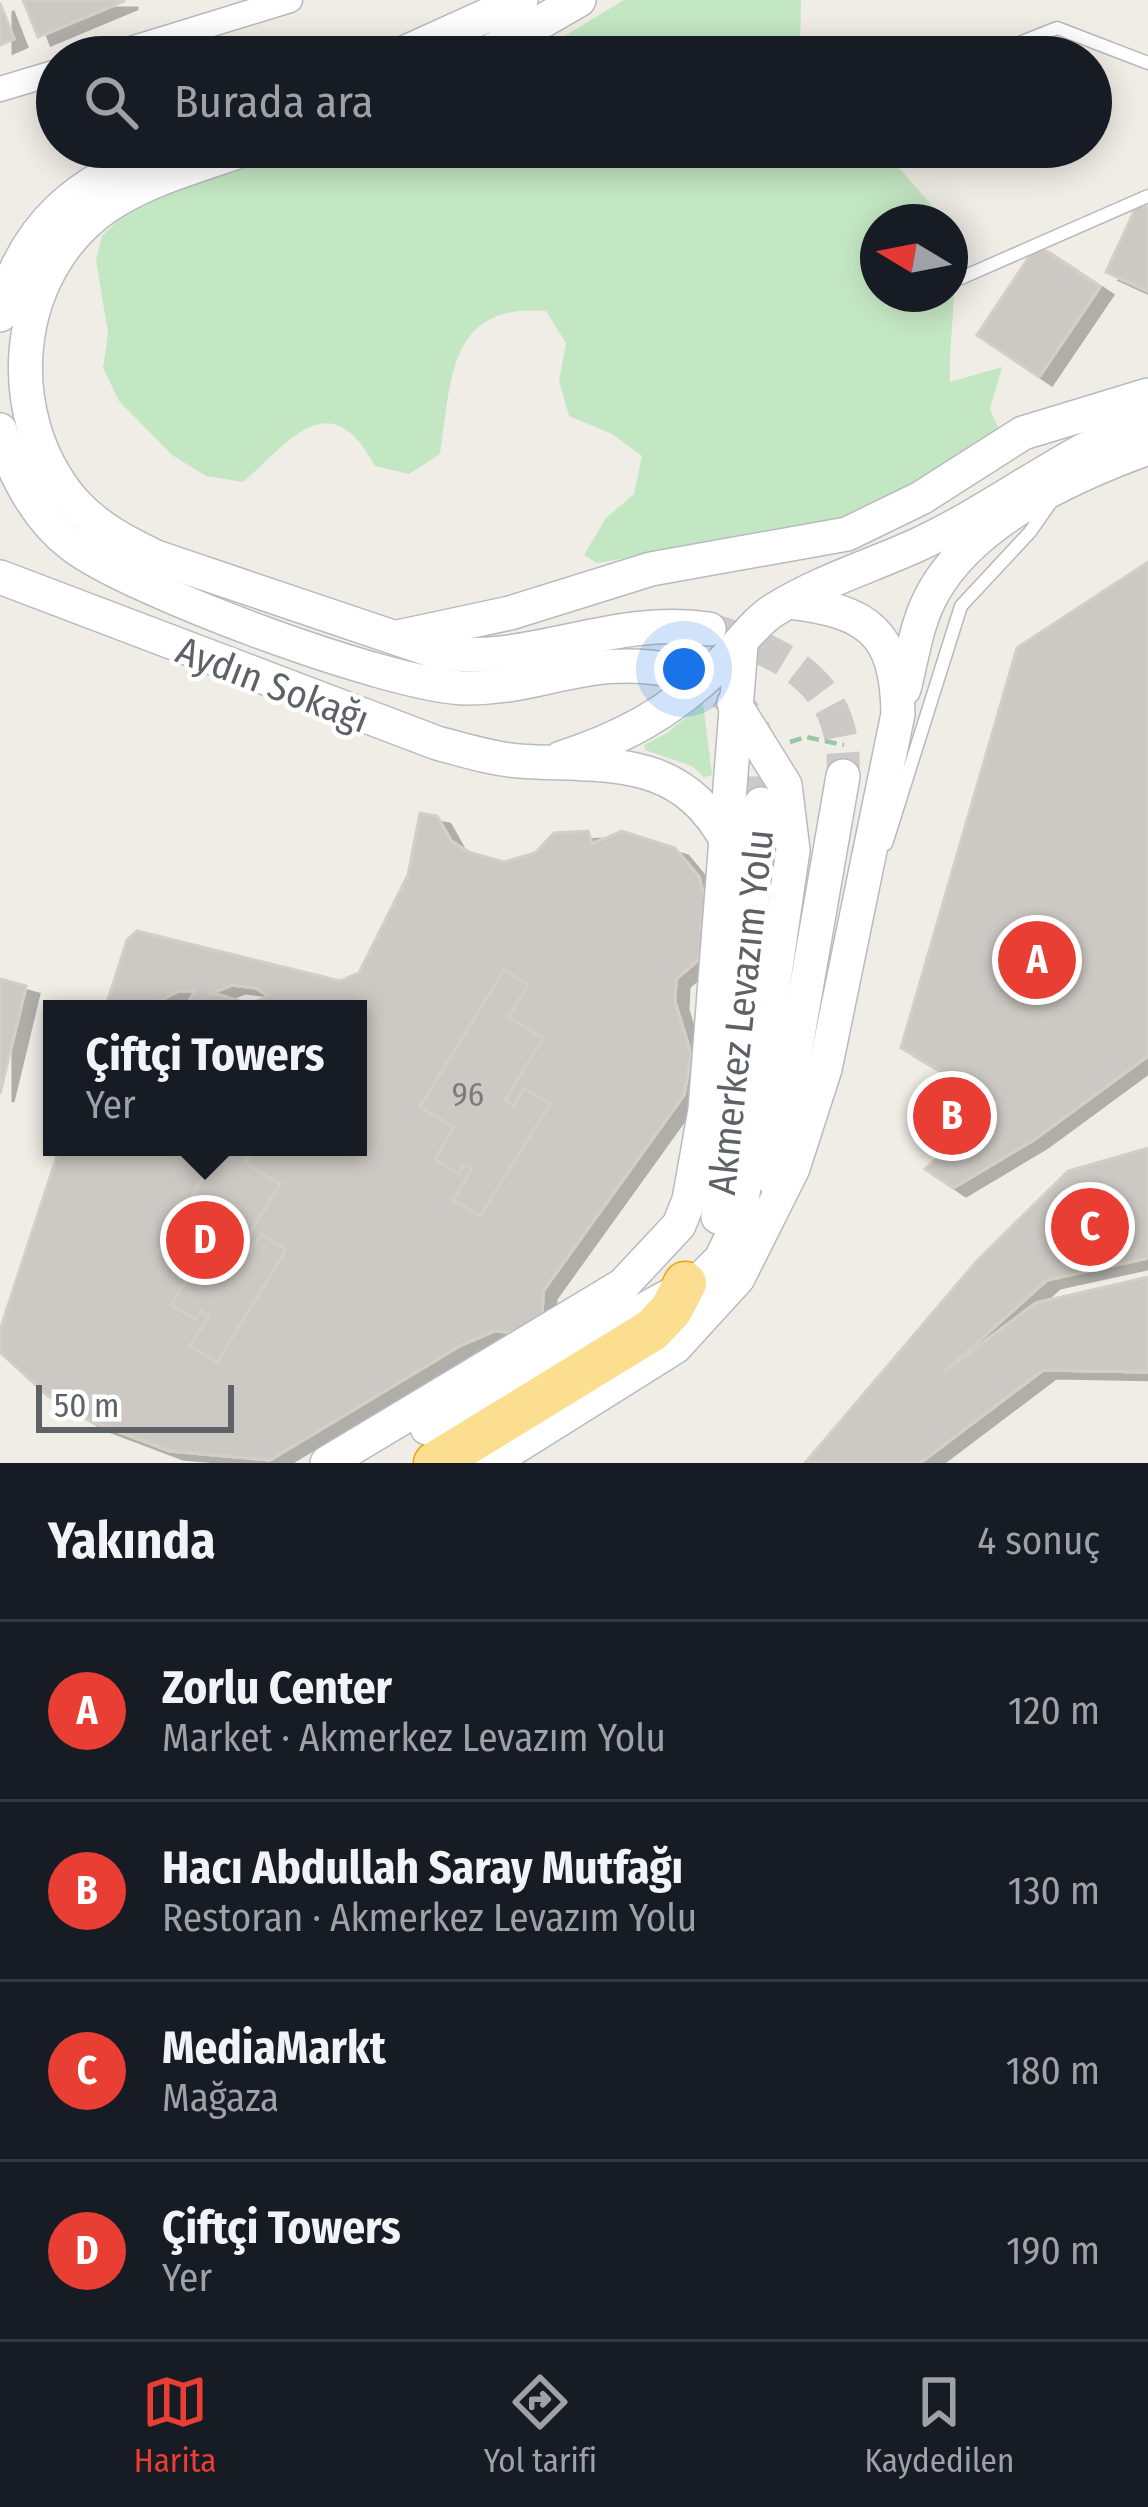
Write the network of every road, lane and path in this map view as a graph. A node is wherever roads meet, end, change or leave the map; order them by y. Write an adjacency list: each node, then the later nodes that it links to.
1 (290, 0): 4 (street)
2 (521, 0): 5 (main road)
3 (579, 0): 6 (main road)
4 (173, 36)
5 (441, 36)
6 (516, 36)
7 (1037, 36): 8 (lane)
8 (1078, 36)
9 (1112, 49): 10 (lane)
10 (1148, 63)
11 (36, 78): 12 (street)
12 (0, 89)
13 (116, 168): 17 (main road)
14 (192, 168): 26 (main road)
15 (1148, 196): 16 (lane)
16 (968, 275)
17 (0, 315)
18 (1148, 394): 26 (main road)
19 (1148, 420): 24 (main road, Aydın Sokağı)
20 (0, 430): 28 (main road)
21 (1148, 448): 22 (main road)
22 (1061, 487): 30 (main road); 36 (lane)
23 (0, 577): 32 (main road, Aydın Sokağı)
24 (789, 602): 27 (main road, Aydın Sokağı); 30 (main road)
25 (709, 629): 26 (main road)
26 (395, 638)
27 (741, 645): 29 (main road); 32 (main road, Aydın Sokağı)
28 (676, 670)
29 (733, 702): 35 (main road); 38 (main road)
30 (898, 714): 36 (main road)
31 (786, 743): 33 (path)
32 (553, 760): 35 (main road, Aydın Sokağı)
33 (845, 760): 37 (main road, Akmerkez Levazım Yolu)
34 (761, 804): 38 (main road, Akmerkez Levazım Yolu)
35 (728, 843): 39 (main road)
36 (864, 901): 37 (main road)
37 (767, 1210): 42 (main road)
38 (686, 1283): 40 (main road); 41 (highway)
39 (327, 1463)
40 (368, 1463)
41 (435, 1463)
42 (490, 1463)

